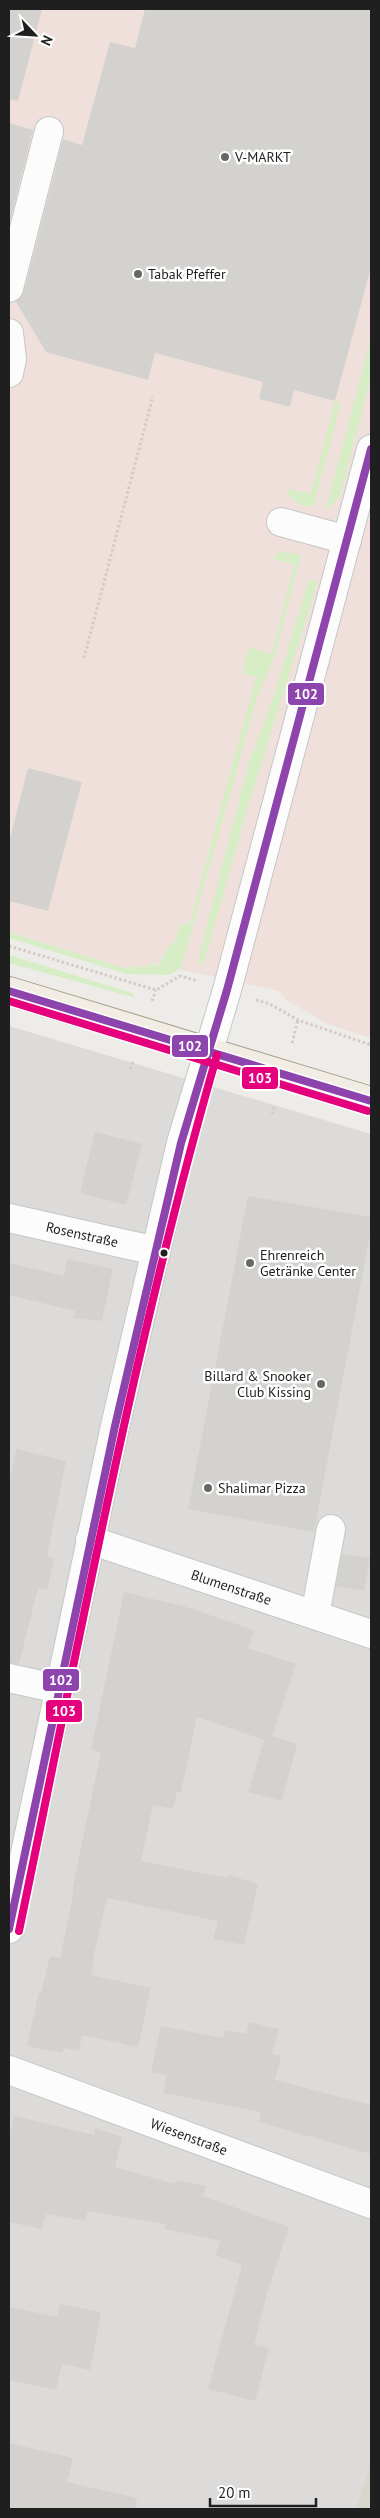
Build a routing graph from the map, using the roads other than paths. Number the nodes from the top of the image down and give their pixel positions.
1 (49, 131) dead end
2 (9, 288) edge
3 (9, 333) edge
4 (9, 373) edge
5 (371, 449) edge
6 (281, 522) dead end
7 (347, 540) junction
8 (9, 992) edge
9 (208, 1052) junction
10 (371, 1101) edge
11 (9, 1218) edge
12 (156, 1251) junction
13 (331, 1529) dead end
14 (90, 1540) junction
15 (315, 1614) junction
16 (371, 1634) edge
17 (9, 1678) edge
18 (59, 1689) junction
19 (9, 1929) edge
20 (9, 2070) edge
21 (371, 2204) edge

1 - 2 street
3 - 4 street
5 - 7 street
6 - 7 street
7 - 9 street
8 - 9 main road
9 - 10 main road
9 - 12 street
11 - 12 street, Rosenstraße
12 - 14 street
13 - 15 street
14 - 15 street, Blumenstraße
14 - 18 street
15 - 16 street, Blumenstraße
17 - 18 street
18 - 19 street
20 - 21 street, Wiesenstraße

